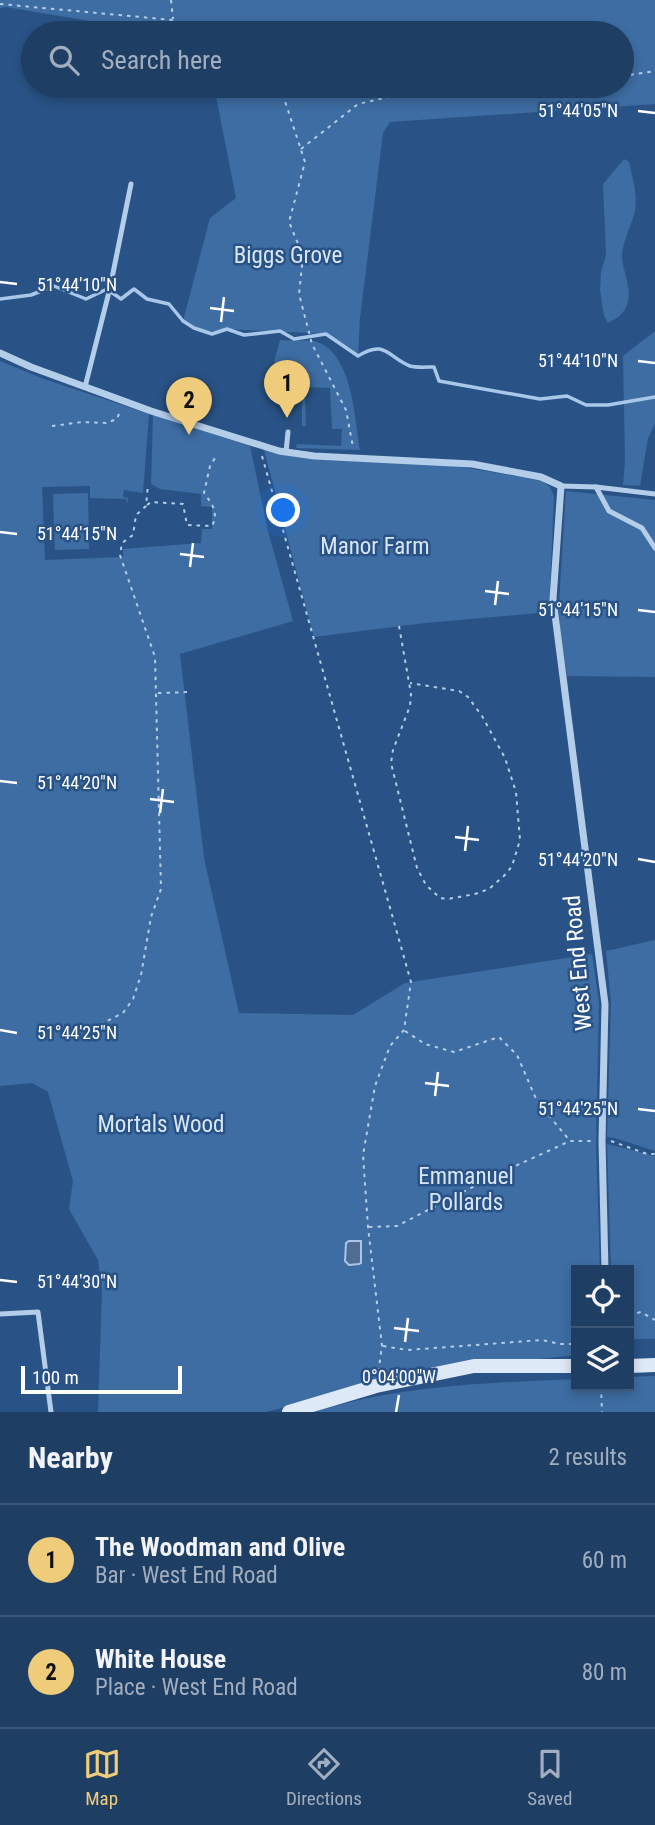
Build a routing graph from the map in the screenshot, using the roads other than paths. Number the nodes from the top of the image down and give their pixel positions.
1 (131, 184) dead end
2 (0, 353) edge
3 (85, 387) junction
4 (288, 432) dead end
5 (286, 452) junction
6 (561, 486) junction
7 (596, 487) junction
8 (655, 494) edge
9 (655, 548) edge
10 (605, 1265) edge
11 (0, 1314) edge
12 (655, 1365) edge
13 (571, 1366) edge
14 (634, 1366) edge
15 (51, 1412) edge
16 (289, 1412) edge

1 - 3 lane
2 - 3 street
3 - 5 street
4 - 5 lane
5 - 6 street
6 - 7 lane
6 - 10 street, West End Road
7 - 8 lane
7 - 9 lane
11 - 15 lane
12 - 14 street
13 - 16 street

